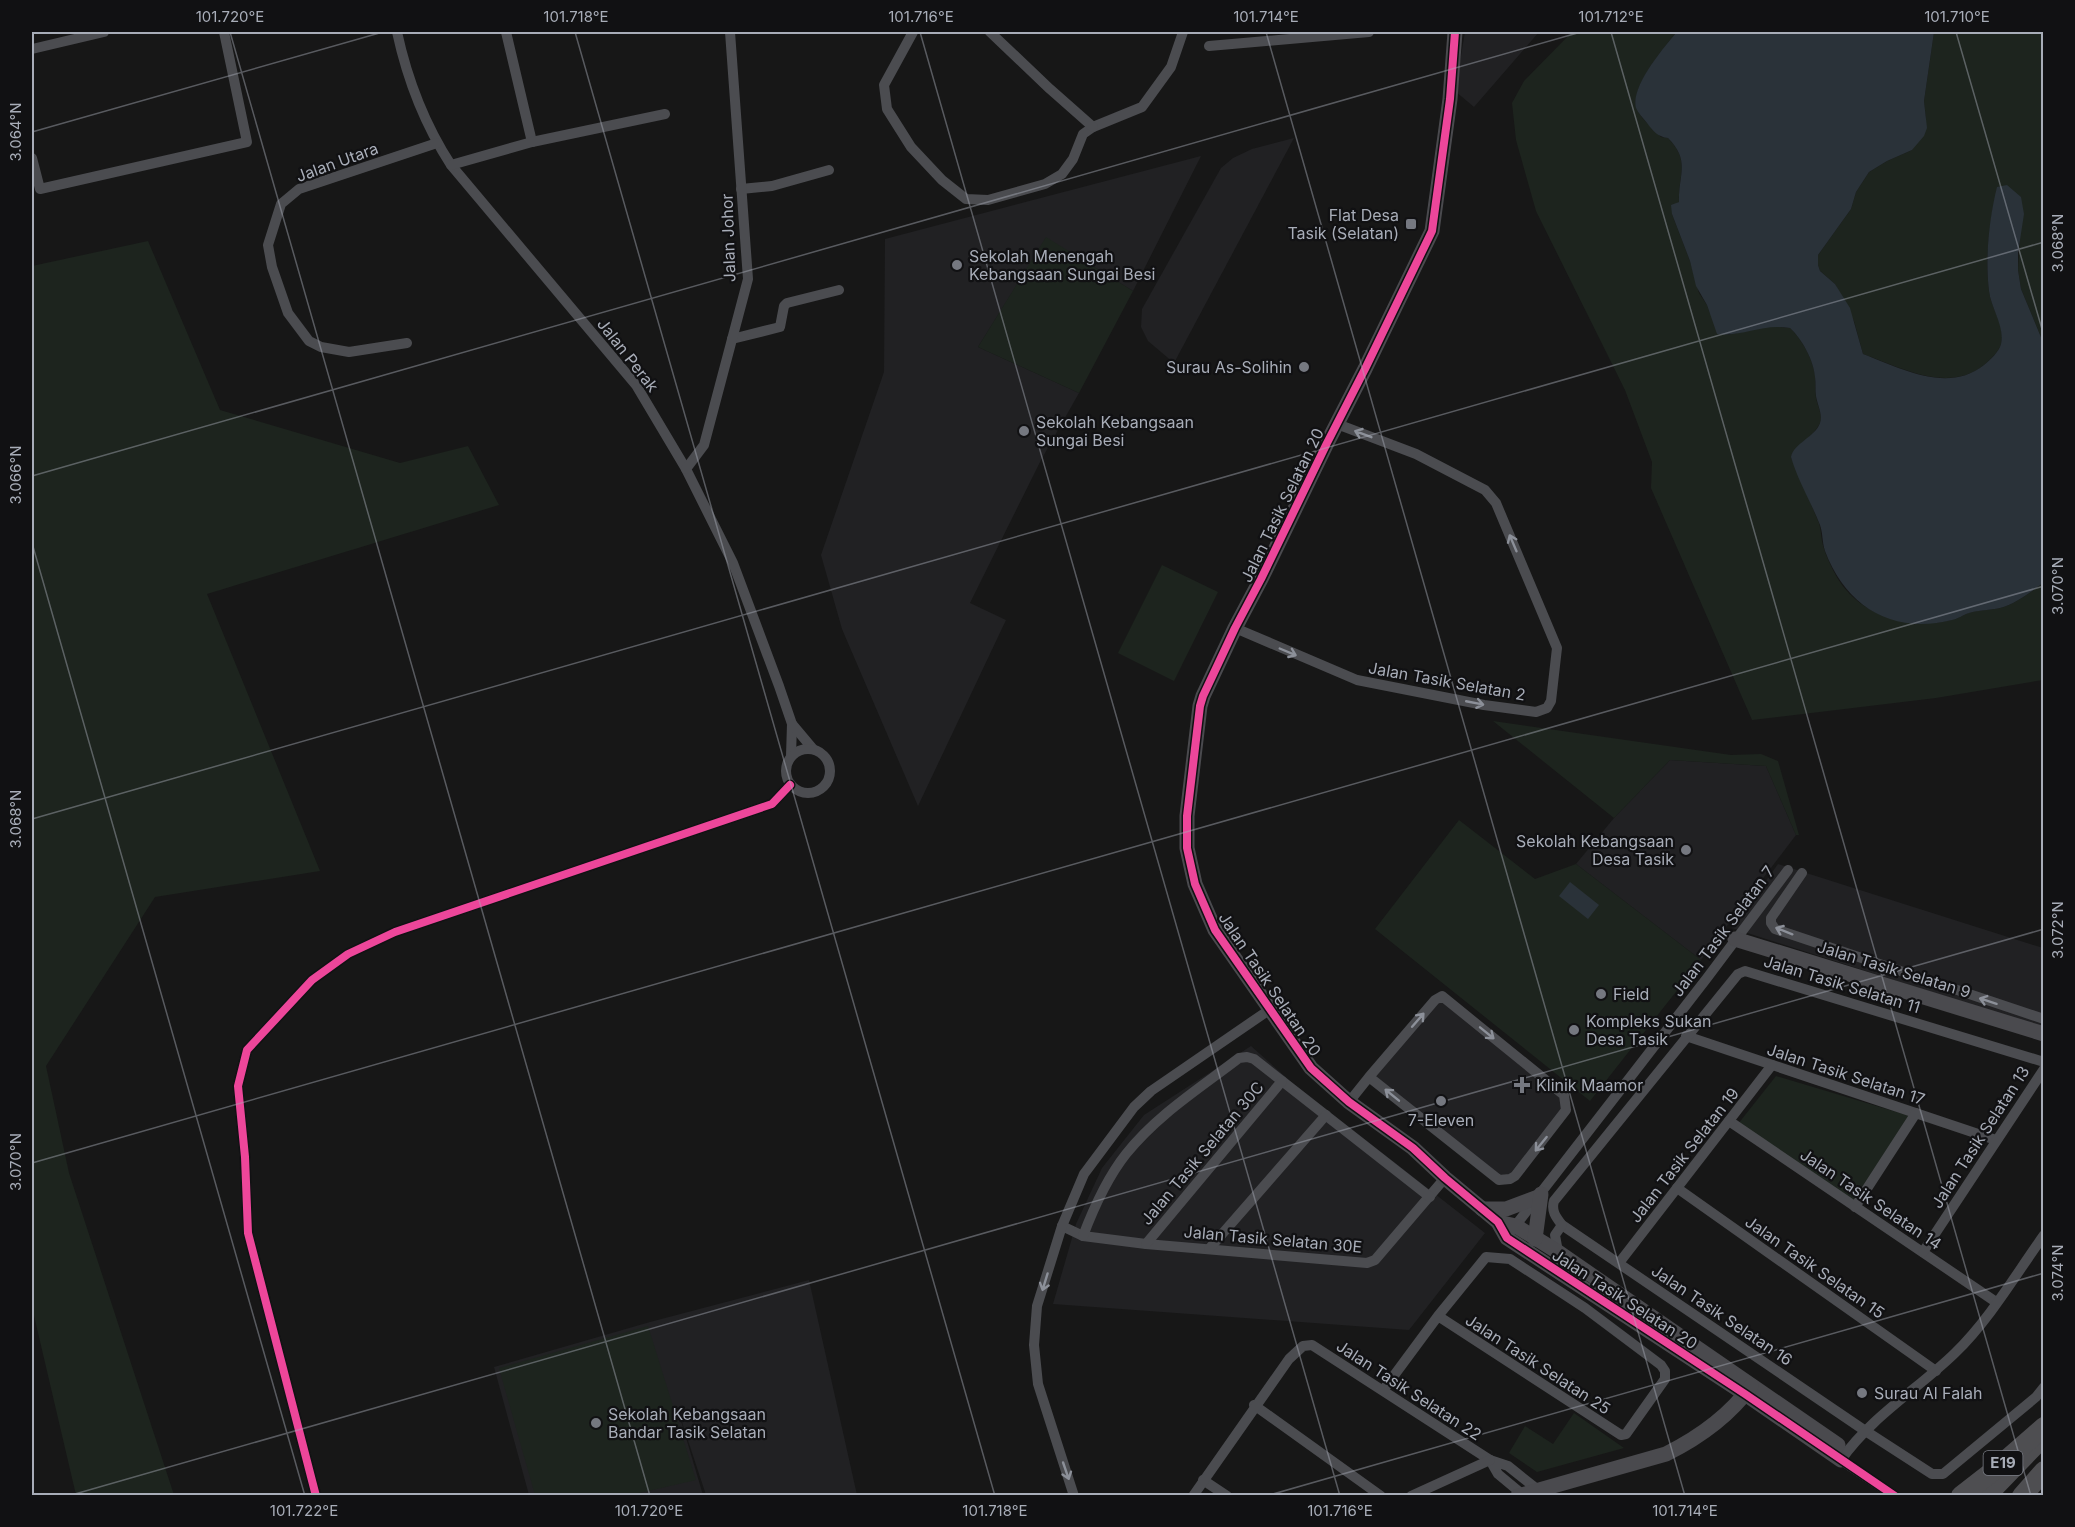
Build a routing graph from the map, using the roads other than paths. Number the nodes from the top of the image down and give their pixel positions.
1 (104, 32) edge
2 (224, 32) edge
3 (397, 32) edge
4 (506, 32) edge
5 (730, 32) edge
6 (913, 32) edge
7 (990, 32) edge
8 (1183, 32) edge
9 (1369, 32) edge
10 (1455, 32) edge
11 (1312, 34) edge
12 (1209, 46) dead end
13 (32, 49) edge
14 (665, 114) dead end
15 (1093, 127) junction
16 (532, 142) junction
17 (437, 143) junction
18 (32, 158) edge
19 (451, 165) junction
20 (830, 170) dead end
21 (741, 189) junction
22 (839, 290) dead end
23 (732, 339) junction
24 (407, 343) dead end
25 (1337, 424) junction
26 (686, 469) junction
27 (1235, 628) junction
28 (792, 724) junction
29 (813, 749) junction
30 (791, 756) junction
31 (790, 785) junction
32 (1788, 870) dead end
33 (1802, 873) dead end
34 (1735, 939) junction
35 (1269, 1010) junction
36 (2043, 1019) edge
37 (2043, 1034) edge
38 (1686, 1036) junction
39 (2043, 1062) edge
40 (1772, 1065) junction
41 (2043, 1069) edge
42 (1369, 1077) junction
43 (1282, 1081) junction
44 (1349, 1102) junction
45 (1916, 1113) junction
46 (1326, 1115) junction
47 (1729, 1121) junction
48 (1996, 1140) junction
49 (1445, 1178) junction
50 (1677, 1188) junction
51 (1430, 1197) junction
52 (1545, 1197) junction
53 (1855, 1206) junction
54 (1482, 1209) junction
55 (1562, 1225) junction
56 (1062, 1226) junction
57 (1511, 1232) junction
58 (2043, 1235) edge
59 (1083, 1236) junction
60 (1535, 1239) junction
61 (1146, 1244) junction
62 (1209, 1249) junction
63 (1558, 1252) junction
64 (1923, 1252) junction
65 (1619, 1263) junction
66 (1996, 1302) junction
67 (1438, 1316) junction
68 (1936, 1371) junction
69 (2043, 1387) edge
70 (1384, 1389) junction
71 (1748, 1389) junction
72 (1254, 1405) junction
73 (2043, 1415) edge
74 (2043, 1427) edge
75 (1864, 1430) junction
76 (2043, 1436) edge
77 (1844, 1455) junction
78 (1490, 1460) junction
79 (2043, 1472) edge
80 (1203, 1480) junction
81 (1538, 1490) junction
82 (1520, 1495) edge
83 (316, 1496) edge
84 (1074, 1496) edge
85 (1193, 1496) edge
86 (1227, 1496) edge
87 (1381, 1496) edge
88 (1411, 1496) edge
89 (1894, 1496) edge
90 (1963, 1496) edge
91 (1986, 1496) edge
92 (2023, 1496) edge

1 - 13 street
2 - 18 street
3 - 17 street, Jalan Perak
4 - 16 street
5 - 21 street, Jalan Johor
6 - 15 street
7 - 15 street
8 - 15 street
9 - 11 street
10 - 25 street, Jalan Tasik Selatan 20
11 - 12 street
14 - 16 street
16 - 19 street
17 - 19 street, Jalan Perak
17 - 24 street, Jalan Utara
19 - 26 street, Jalan Perak
20 - 21 street
21 - 23 street, Jalan Johor
22 - 23 street
23 - 26 street, Jalan Johor
25 - 27 street, Jalan Tasik Selatan 20
27 -> 25 street, Jalan Tasik Selatan 2
26 - 28 street, Jalan Perak
27 - 35 street, Jalan Tasik Selatan 20
28 - 29 street, Jalan Perak
28 - 30 street, Jalan Perak
29 - 30 street
29 - 31 street
30 - 31 street
31 - 83 street
32 - 34 street, Jalan Tasik Selatan 7
36 -> 33 street
34 - 37 street, Jalan Tasik Selatan 9
34 - 52 street, Jalan Tasik Selatan 7
35 - 44 street, Jalan Tasik Selatan 20
35 - 56 street
38 - 39 street, Jalan Tasik Selatan 11
38 - 40 street, Jalan Tasik Selatan 17
38 - 52 street, Jalan Tasik Selatan 11
40 - 45 street, Jalan Tasik Selatan 17
40 - 47 street, Jalan Tasik Selatan 19
41 - 48 street, Jalan Tasik Selatan 13
42 -> 42 street
42 - 44 street
43 - 46 street
43 - 59 street
43 - 61 street, Jalan Tasik Selatan 30C
44 - 49 street, Jalan Tasik Selatan 20
45 - 48 street, Jalan Tasik Selatan 17
45 - 53 street
46 - 51 street
46 - 62 street
47 - 50 street, Jalan Tasik Selatan 19
47 - 53 street, Jalan Tasik Selatan 14
48 - 64 street, Jalan Tasik Selatan 13
49 - 51 street, Jalan Tasik Selatan 30E
49 - 54 street, Jalan Tasik Selatan 20
50 - 65 street, Jalan Tasik Selatan 19
50 - 68 street, Jalan Tasik Selatan 15
51 - 62 street, Jalan Tasik Selatan 30E
52 - 54 street
52 - 55 street
52 - 57 street, Jalan Tasik Selatan 7
52 - 60 street
53 - 64 street, Jalan Tasik Selatan 14
54 - 57 street, Jalan Tasik Selatan 20
55 - 63 street
55 - 65 street, Jalan Tasik Selatan 16
56 - 59 street, Jalan Tasik Selatan 30E
56 -> 84 street
57 - 60 street, Jalan Tasik Selatan 20
57 - 71 street, Jalan Tasik Selatan 20
58 - 66 street
59 - 61 street, Jalan Tasik Selatan 30E
60 - 63 street, Jalan Tasik Selatan 20
61 - 62 street, Jalan Tasik Selatan 30E
63 - 71 street, Jalan Tasik Selatan 20
64 - 66 street, Jalan Tasik Selatan 14
65 - 75 street, Jalan Tasik Selatan 16
66 - 68 street
67 - 67 street, Jalan Tasik Selatan 25
67 - 70 street
68 - 75 street
69 - 75 street, Jalan Tasik Selatan 16
70 - 72 street, Jalan Tasik Selatan 22
70 - 78 street, Jalan Tasik Selatan 22
71 - 77 street, Jalan Tasik Selatan 20
71 - 81 street
72 - 80 street
72 - 87 street
73 - 90 highway
74 - 90 highway, E19, bridge
75 - 77 street
76 - 91 highway
77 - 89 street, Jalan Tasik Selatan 20
78 - 81 street, Jalan Tasik Selatan 22
78 - 82 street, Jalan Tasik Selatan 22
78 - 88 street
79 - 92 highway, E19
80 - 85 street
80 - 86 street
81 - 82 street

